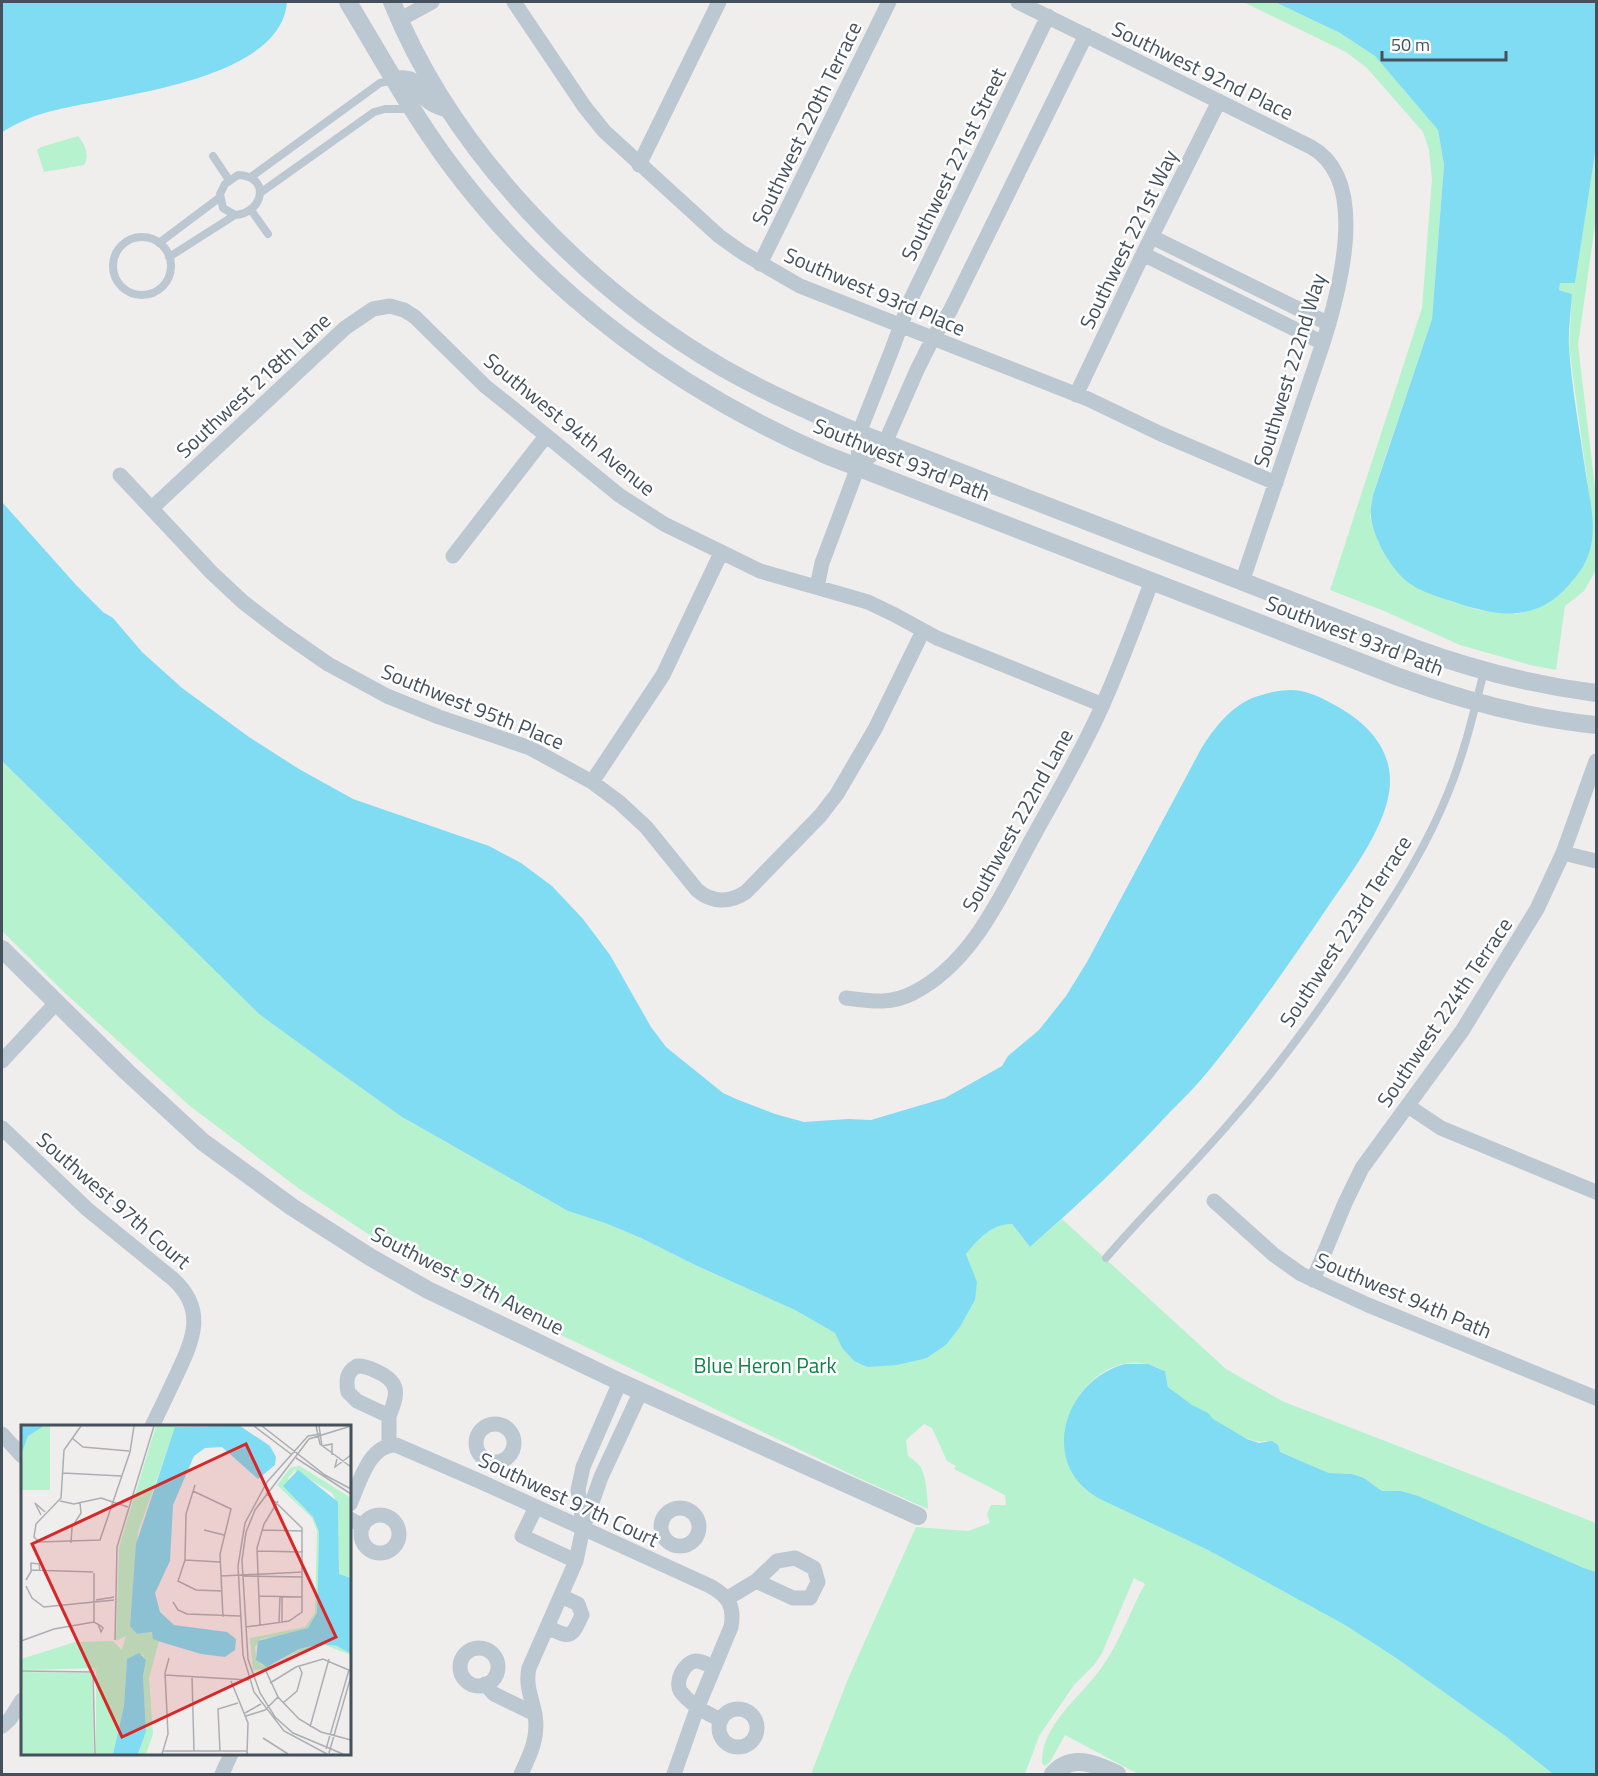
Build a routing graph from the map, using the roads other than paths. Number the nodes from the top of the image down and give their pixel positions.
1 (348, 2) edge
2 (392, 2) edge
3 (432, 2) edge
4 (514, 2) edge
5 (719, 2) edge
6 (889, 2) edge
7 (1018, 2) edge
8 (1048, 16) junction
9 (399, 20) junction
10 (1086, 35) junction
11 (394, 80) junction
12 (1219, 101) junction
13 (412, 110) junction
14 (450, 110) junction
15 (213, 156) dead end
16 (639, 165) junction
17 (1332, 166) joint
18 (251, 177) junction
19 (229, 180) junction
20 (260, 193) junction
21 (219, 198) junction
22 (251, 210) junction
23 (235, 215) junction
24 (268, 234) dead end
25 (1152, 237) junction
26 (159, 243) junction
27 (1143, 254) junction
28 (169, 257) junction
29 (760, 264) junction
30 (390, 306) joint
31 (1329, 324) junction
32 (901, 325) junction
33 (933, 338) junction
34 (1323, 343) junction
35 (1076, 395) junction
36 (859, 433) junction
37 (546, 436) junction
38 (885, 443) junction
39 (858, 467) junction
40 (120, 475) dead end
41 (1276, 483) junction
42 (152, 508) junction
43 (721, 553) junction
44 (453, 556) dead end
45 (1152, 581) junction
46 (1242, 582) junction
47 (817, 587) junction
48 (923, 631) junction
49 (1484, 671) junction
50 (1596, 693) edge
51 (1476, 702) junction
52 (1103, 705) junction
53 (1596, 725) edge
54 (1596, 760) edge
55 (592, 782) junction
56 (1563, 853) junction
57 (1596, 861) edge
58 (2, 949) edge
59 (846, 998) dead end
60 (56, 1003) junction
61 (2, 1060) edge
62 (1408, 1106) junction
63 (2, 1128) edge
64 (1596, 1192) edge
65 (1214, 1201) dead end
66 (1106, 1258) dead end
67 (1313, 1280) junction
68 (620, 1382) junction
69 (641, 1391) junction
70 (1596, 1398) edge
71 (389, 1416) dead end
72 (152, 1425) edge
73 (2, 1434) edge
74 (389, 1445) junction
75 (21, 1455) edge
76 (486, 1460) dead end
77 (477, 1480) junction
78 (351, 1502) edge
79 (536, 1507) junction
80 (918, 1516) dead end
81 (583, 1528) junction
82 (670, 1543) dead end
83 (576, 1561) junction
84 (660, 1564) junction
85 (756, 1581) dead end
86 (561, 1596) junction
87 (728, 1598) junction
88 (547, 1627) junction
89 (714, 1667) junction
90 (485, 1684) dead end
91 (21, 1702) edge
92 (698, 1706) junction
93 (535, 1714) junction
94 (721, 1720) dead end
95 (2, 1726) edge
96 (231, 1755) edge
97 (1058, 1770) edge
98 (222, 1774) edge
99 (521, 1774) edge
100 (674, 1774) edge
101 (1117, 1774) edge

1 - 11 street, Southwest 93rd Path
2 - 9 street, Southwest 93rd Path
3 - 9 street
4 - 16 street, Southwest 93rd Place
5 - 16 street
6 - 29 street, Southwest 220th Terrace
7 - 8 street, Southwest 92nd Place
8 - 10 street, Southwest 92nd Place
8 - 32 street, Southwest 221st Street
9 - 14 street, Southwest 93rd Path
10 - 12 street, Southwest 92nd Place
10 - 33 street, Southwest 221st Street
11 - 13 street, Southwest 93rd Path
11 - 14 street
11 - 18 lane
12 - 17 street, Southwest 92nd Place
12 - 25 street, Southwest 221st Way
13 - 20 lane
13 - 39 street, Southwest 93rd Path
14 - 36 street, Southwest 93rd Path
15 - 19 lane
16 - 29 street, Southwest 93rd Place
17 - 31 street, Southwest 222nd Way
18 - 19 lane
18 - 20 lane
19 - 21 lane
20 - 22 lane
21 - 23 lane
21 - 26 lane
22 - 23 lane
22 - 24 lane
23 - 28 lane
25 - 27 street, Southwest 221st Way
25 - 31 street
26 - 28 lane
26 - 28 lane
27 - 34 street
27 - 35 street, Southwest 221st Way
29 - 32 street, Southwest 93rd Place
30 - 37 street, Southwest 94th Avenue
30 - 42 street, Southwest 218th Lane
31 - 34 street, Southwest 222nd Way
32 - 33 street, Southwest 93rd Place
32 - 36 street, Southwest 221st Street
33 - 35 street, Southwest 93rd Place
33 - 38 street, Southwest 221st Street
34 - 41 street, Southwest 222nd Way
35 - 41 street, Southwest 93rd Place
36 - 38 street, Southwest 93rd Path
36 - 39 street, Southwest 221st Street
37 - 43 street, Southwest 94th Avenue
37 - 44 street
38 - 39 street, Southwest 221st Street
38 - 46 street, Southwest 93rd Path
39 - 45 street, Southwest 93rd Path
39 - 47 street, Southwest 221st Street
40 - 42 street, Southwest 95th Place
41 - 46 street, Southwest 222nd Way
42 - 55 street, Southwest 95th Place
43 - 47 street, Southwest 94th Avenue
43 - 55 street
45 - 51 street, Southwest 93rd Path
45 - 52 street, Southwest 222nd Lane
46 - 49 street, Southwest 93rd Path
47 - 48 street, Southwest 94th Avenue
48 - 52 street, Southwest 94th Avenue
48 - 55 street, Southwest 95th Place
49 - 50 street, Southwest 93rd Path
49 - 51 lane, Southwest 223rd Terrace
51 - 53 street, Southwest 93rd Path
51 - 66 lane, Southwest 223rd Terrace
52 - 59 street, Southwest 222nd Lane
54 - 56 street, Southwest 224th Terrace
56 - 57 street
56 - 62 street, Southwest 224th Terrace
58 - 60 street, Southwest 97th Avenue
60 - 61 street
60 - 68 street, Southwest 97th Avenue
62 - 64 street
62 - 67 street, Southwest 224th Terrace
63 - 72 street, Southwest 97th Court
65 - 67 street, Southwest 94th Path
67 - 70 street, Southwest 94th Path
68 - 69 street, Southwest 97th Avenue
68 - 81 street
69 - 80 street, Southwest 97th Avenue
69 - 81 street
71 - 74 street
73 - 75 street
74 - 77 street, Southwest 97th Court
74 - 78 street
76 - 77 street
77 - 79 street, Southwest 97th Court
79 - 81 street, Southwest 97th Court
79 - 83 street
81 - 83 street
81 - 84 street, Southwest 97th Court
82 - 84 street
83 - 86 street
84 - 87 street, Southwest 97th Court
85 - 87 street
86 - 88 street
86 - 88 street
87 - 89 street
88 - 93 street
89 - 92 street
89 - 92 street
90 - 93 street
91 - 95 street
92 - 94 street
92 - 100 street
93 - 99 street
96 - 98 street
97 - 101 street

